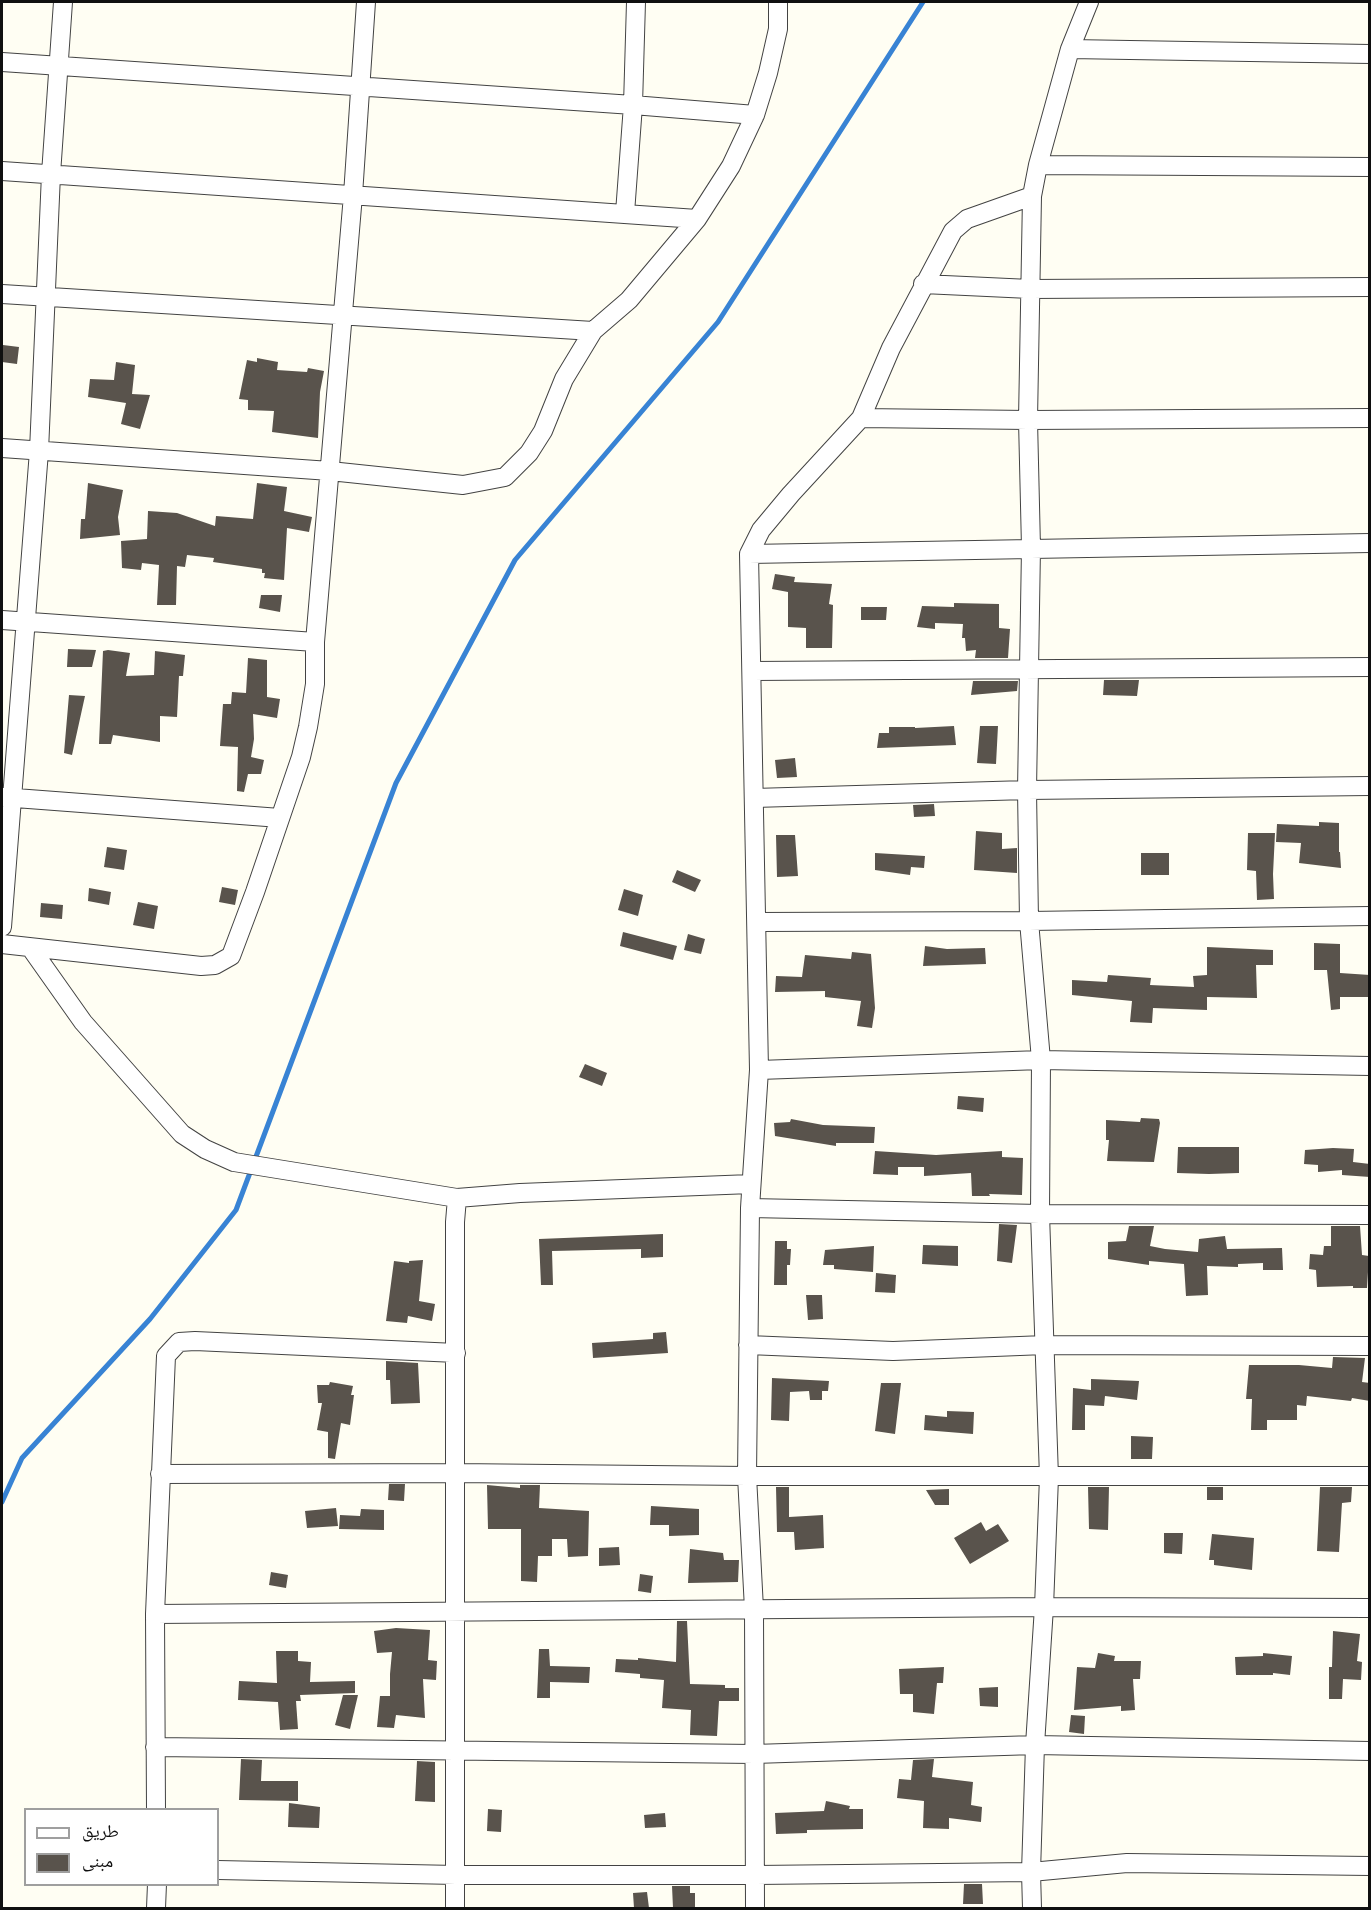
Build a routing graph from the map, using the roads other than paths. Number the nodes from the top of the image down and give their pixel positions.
1 (63, 2) edge
2 (366, 2) edge
3 (636, 2) edge
4 (778, 2) edge
5 (1089, 2) edge
6 (1070, 49) junction
7 (1370, 54) edge
8 (2, 62) edge
9 (59, 65) junction
10 (362, 88) junction
11 (633, 105) junction
12 (755, 116) junction
13 (1038, 165) junction
14 (1370, 167) edge
15 (2, 171) edge
16 (51, 174) junction
17 (353, 195) junction
18 (1032, 196) junction
19 (625, 213) junction
20 (697, 219) junction
21 (923, 284) junction
22 (1370, 287) edge
23 (1030, 289) junction
24 (2, 294) edge
25 (45, 297) junction
26 (343, 315) junction
27 (593, 332) junction
28 (861, 418) junction
29 (1370, 418) edge
30 (1028, 420) junction
31 (2, 448) edge
32 (39, 451) junction
33 (330, 471) junction
34 (1370, 543) edge
35 (1031, 548) junction
36 (749, 554) junction
37 (2, 620) edge
38 (26, 622) junction
39 (315, 642) junction
40 (1370, 667) edge
41 (1030, 669) junction
42 (752, 671) junction
43 (1370, 786) edge
44 (1027, 790) junction
45 (7, 798) edge
46 (754, 798) junction
47 (280, 818) junction
48 (1370, 916) edge
49 (1029, 921) junction
50 (757, 922) junction
51 (2, 927) edge
52 (2, 944) edge
53 (30, 947) junction
54 (1041, 1060) junction
55 (1370, 1066) edge
56 (759, 1070) junction
57 (751, 1184) junction
58 (457, 1197) junction
59 (750, 1208) junction
60 (1040, 1214) junction
61 (1370, 1215) edge
62 (748, 1345) junction
63 (1044, 1345) junction
64 (1370, 1346) edge
65 (456, 1353) junction
66 (455, 1473) junction
67 (160, 1474) junction
68 (747, 1476) junction
69 (1370, 1476) edge
70 (1049, 1477) junction
71 (1044, 1607) junction
72 (1370, 1608) edge
73 (754, 1609) junction
74 (455, 1612) junction
75 (155, 1614) junction
76 (1035, 1745) junction
77 (155, 1747) junction
78 (455, 1750) junction
79 (1370, 1751) edge
80 (754, 1754) junction
81 (156, 1808) edge
82 (1370, 1866) edge
83 (219, 1870) edge
84 (1031, 1872) junction
85 (456, 1875) junction
86 (756, 1875) junction
87 (157, 1886) edge
88 (156, 1908) edge
89 (455, 1908) edge
90 (755, 1908) edge
91 (1032, 1908) edge

1 - 9 street
2 - 10 street
3 - 11 street
4 - 12 street
5 - 6 street
6 - 7 street
6 - 13 street
8 - 9 street
9 - 10 street
9 - 16 street
10 - 11 street
10 - 17 street
11 - 12 street
11 - 19 street
12 - 20 street
13 - 14 street
13 - 18 street
15 - 16 street
16 - 17 street
16 - 25 street
17 - 19 street
17 - 26 street
18 - 21 street
18 - 23 street
19 - 20 street
20 - 27 street
21 - 23 street
21 - 28 street
22 - 23 street
23 - 30 street
24 - 25 street
25 - 26 street
25 - 32 street
26 - 27 street
26 - 33 street
27 - 33 street
28 - 30 street
28 - 36 street
29 - 30 street
30 - 35 street
31 - 32 street
32 - 33 street
32 - 38 street
33 - 39 street
34 - 35 street
35 - 36 street
35 - 41 street
36 - 42 street
37 - 38 street
38 - 39 street
38 - 45 street
39 - 47 street
40 - 41 street
41 - 42 street
41 - 44 street
42 - 46 street
43 - 44 street
44 - 46 street
44 - 49 street
45 - 47 street
45 - 51 street
46 - 50 street
47 - 53 street
48 - 49 street
49 - 50 street
49 - 54 street
50 - 56 street
52 - 53 street
53 - 58 street
54 - 55 street
54 - 56 street
54 - 60 street
56 - 57 street
57 - 58 street
57 - 59 street
58 - 65 street
59 - 60 street
59 - 62 street
60 - 61 street
60 - 63 street
62 - 63 street
62 - 68 street
63 - 64 street
63 - 70 street
65 - 66 street
65 - 67 street
66 - 67 street
66 - 68 street
66 - 74 street
67 - 75 street
68 - 70 street
68 - 73 street
69 - 70 street
70 - 71 street
71 - 72 street
71 - 73 street
71 - 76 street
73 - 74 street
73 - 80 street
74 - 75 street
74 - 78 street
75 - 77 street
76 - 79 street
76 - 80 street
76 - 84 street
77 - 78 street
77 - 81 street
78 - 80 street
78 - 85 street
80 - 86 street
82 - 84 street
83 - 85 street
84 - 86 street
84 - 91 street
85 - 86 street
85 - 89 street
86 - 90 street
87 - 88 street

